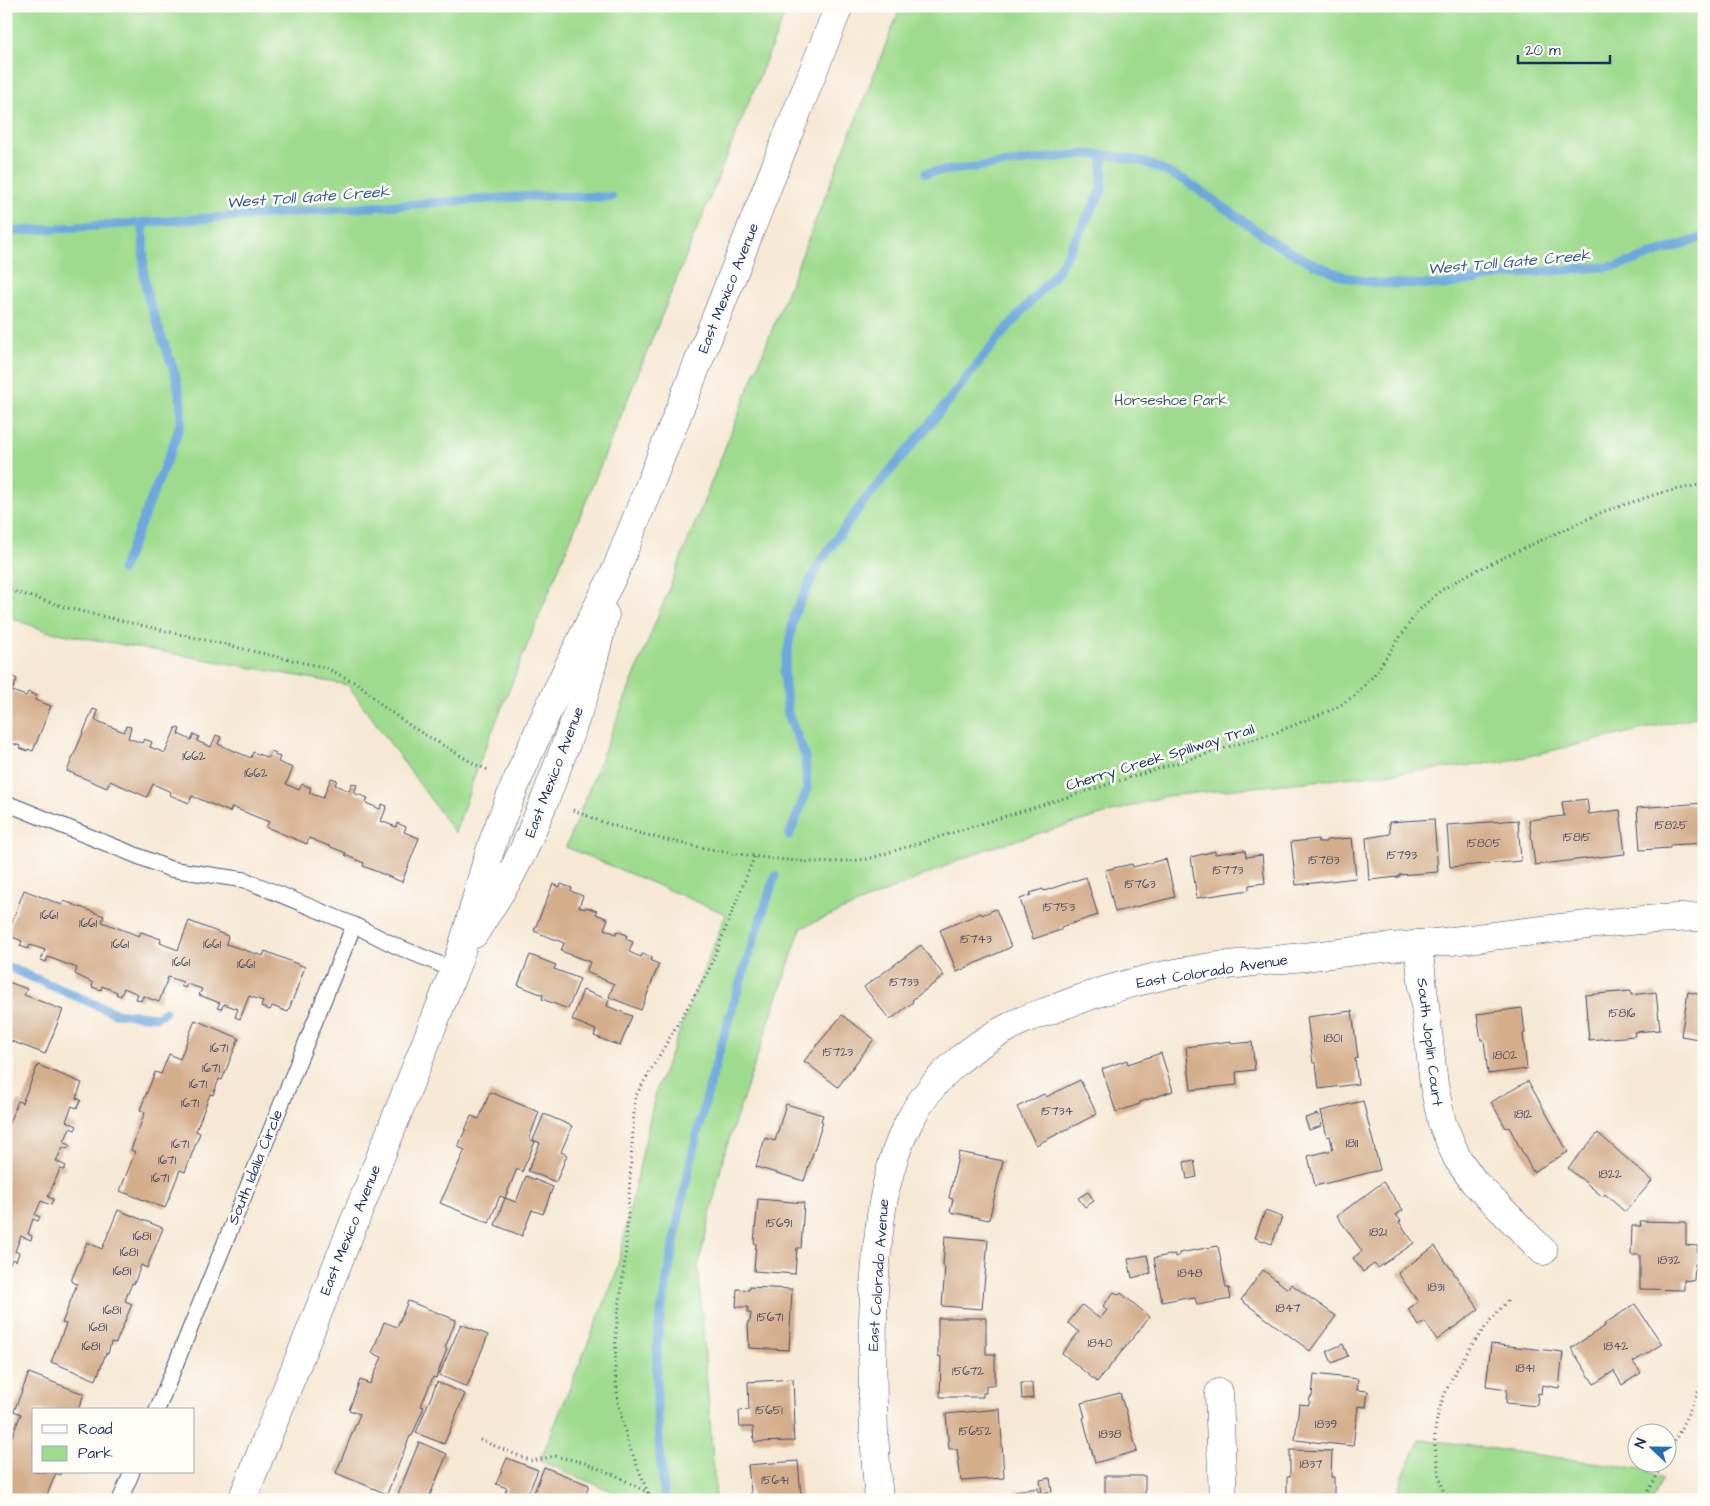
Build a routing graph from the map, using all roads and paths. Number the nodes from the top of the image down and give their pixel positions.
1 (839, 6) edge
2 (1704, 484) edge
3 (6, 590) edge
4 (492, 771) dead end
5 (6, 803) edge
6 (571, 809) dead end
7 (755, 855) junction
8 (1704, 917) edge
9 (354, 925) junction
10 (1418, 944) junction
11 (456, 965) junction
12 (1544, 1251) dead end
13 (1508, 1300) dead end
14 (1704, 1376) edge
15 (1220, 1393) dead end
16 (158, 1408) edge
17 (1678, 1434) edge
18 (480, 1440) dead end
19 (131, 1474) edge
20 (1658, 1474) edge
21 (648, 1493) junction
22 (120, 1500) edge
23 (242, 1500) edge
24 (649, 1500) edge
25 (879, 1500) edge
26 (1223, 1500) edge
27 (1445, 1500) edge
28 (1644, 1500) edge

1 - 11 street, East Mexico Avenue
2 - 7 path, Cherry Creek Spillway Trail
3 - 4 path
5 - 9 lane
6 - 7 path, Cherry Creek Spillway Trail
7 - 21 path
8 - 10 street, East Colorado Avenue
9 - 11 lane
9 - 16 lane, South Idalia Circle
10 - 12 street, South Joplin Court
10 - 25 street, East Colorado Avenue
11 - 23 street, East Mexico Avenue
13 - 27 path
14 - 17 path
15 - 26 street
18 - 21 path
19 - 22 lane
20 - 28 path
21 - 24 path

